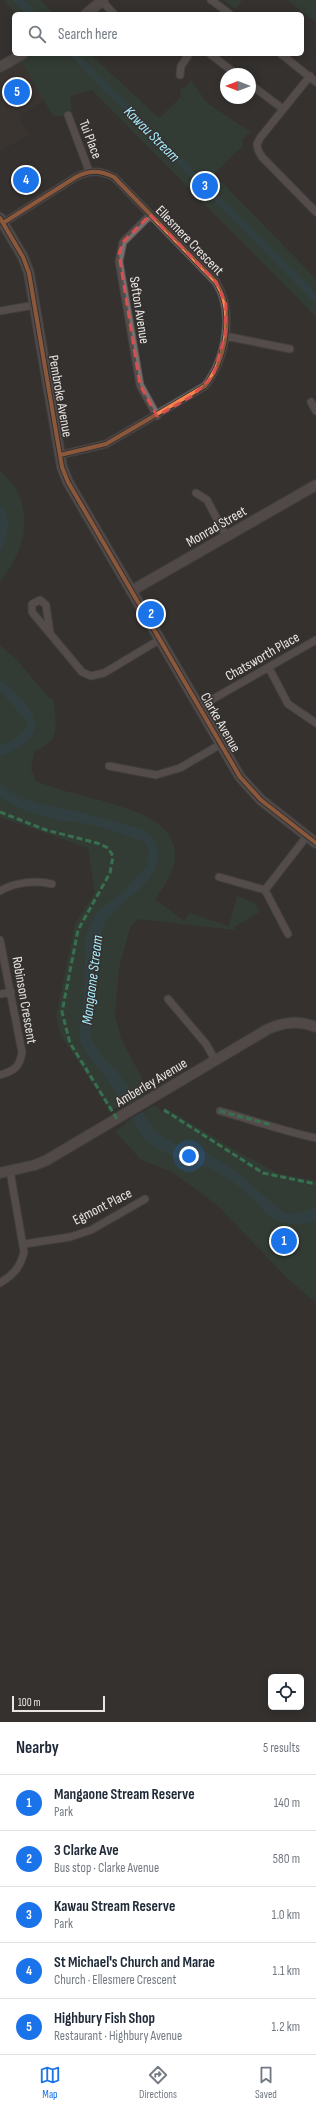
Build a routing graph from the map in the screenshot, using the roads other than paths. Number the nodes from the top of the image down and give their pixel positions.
1 (102, 0) edge
2 (211, 0) edge
3 (221, 11) edge
4 (88, 12) edge
5 (112, 12) edge
6 (19, 56) edge
7 (188, 56) edge
8 (213, 56) edge
9 (284, 56) edge
10 (0, 67) edge
11 (228, 68) edge
12 (180, 75) dead end
13 (310, 76) junction
14 (316, 82) edge
15 (256, 89) edge
16 (283, 109) junction
17 (68, 115) dead end
18 (89, 171) junction
19 (316, 212) edge
20 (150, 215) junction
21 (1, 221) edge
22 (35, 305) junction
23 (0, 310) edge
24 (225, 336) junction
25 (290, 350) dead end
26 (311, 402) dead end
27 (316, 411) edge
28 (157, 416) junction
29 (60, 455) junction
30 (316, 485) edge
31 (196, 493) dead end
32 (226, 536) junction
33 (131, 591) junction
34 (50, 633) dead end
35 (159, 640) junction
36 (316, 640) edge
37 (269, 668) junction
38 (199, 707) junction
39 (316, 723) edge
40 (221, 744) junction
41 (109, 766) dead end
42 (307, 836) junction
43 (316, 843) edge
44 (219, 877) dead end
45 (52, 884) dead end
46 (0, 890) edge
47 (265, 890) junction
48 (288, 934) dead end
49 (0, 940) edge
50 (11, 992) junction
51 (0, 994) edge
52 (168, 999) dead end
53 (316, 1027) edge
54 (215, 1060) junction
55 (0, 1075) edge
56 (220, 1111) dead end
57 (316, 1138) edge
58 (5, 1172) edge
59 (145, 1199) dead end
60 (24, 1244) junction
61 (0, 1283) edge

1 - 4 street
1 - 5 street
2 - 3 street
6 - 10 street
7 - 12 street
8 - 11 street
9 - 13 street
13 - 14 street
13 - 16 street
15 - 16 street
16 - 19 street
17 - 18 street, Tui Place
18 - 20 street, Ellesmere Crescent
18 - 21 street
20 - 24 street, Ellesmere Crescent
20 - 28 street, Sefton Avenue
21 - 22 street, Pembroke Avenue
22 - 23 street
22 - 29 street, Pembroke Avenue
24 - 25 street
24 - 28 street, Ellesmere Crescent
26 - 27 street
28 - 29 street, Ellesmere Crescent
29 - 33 street, Pembroke Avenue
30 - 32 street, Monrad Street
31 - 32 street
32 - 33 street, Monrad Street
33 - 35 street, Clarke Avenue
34 - 35 street
35 - 38 street, Clarke Avenue
36 - 37 street, Chatsworth Place
37 - 38 street, Chatsworth Place
37 - 39 street
38 - 40 street, Clarke Avenue
40 - 41 street
40 - 42 street, Clarke Avenue
42 - 43 street, Clarke Avenue
42 - 47 street
44 - 47 street
45 - 46 street
47 - 48 street
49 - 50 street, Robinson Crescent
50 - 51 street
50 - 55 street, Robinson Crescent
52 - 54 street
53 - 54 street, Amberley Avenue
54 - 58 street, Amberley Avenue
56 - 57 street
58 - 60 street
59 - 60 street, Egmont Place
60 - 61 street

